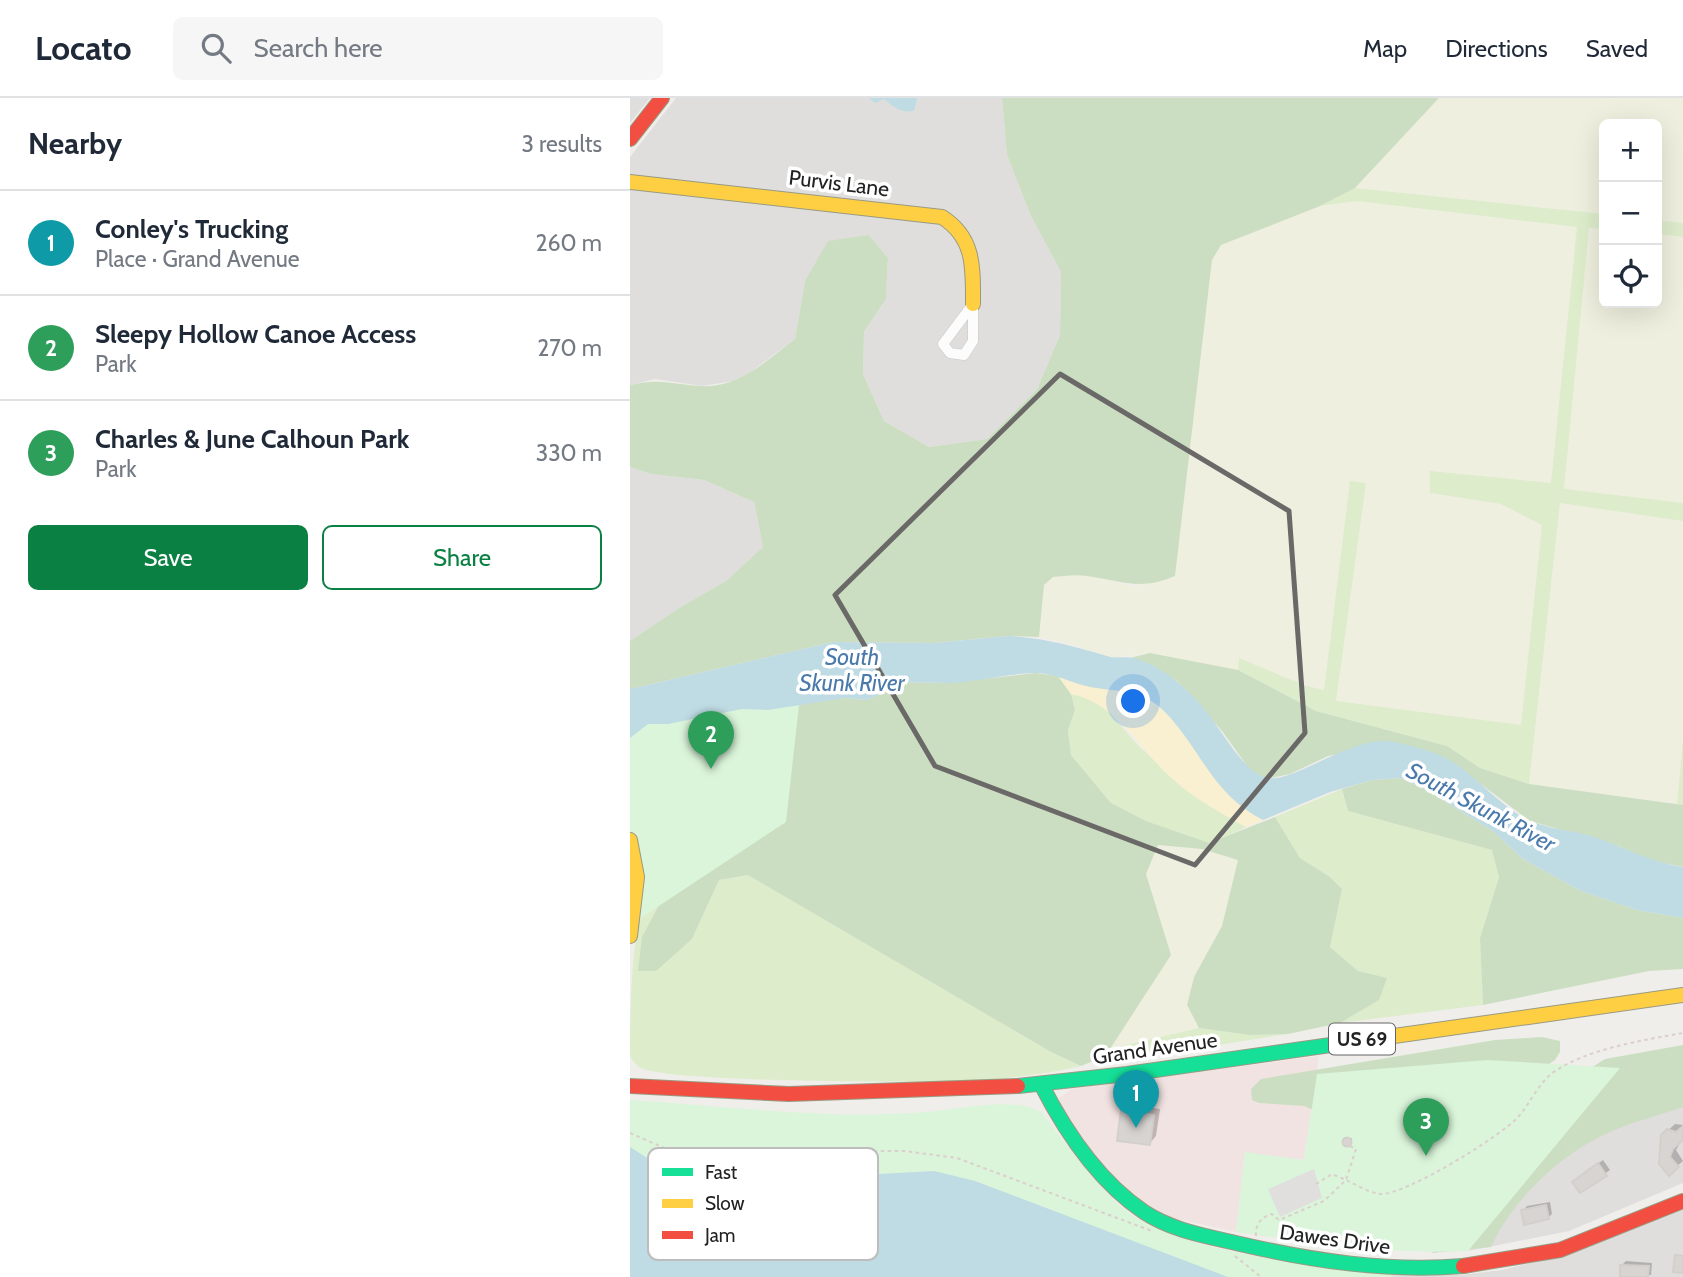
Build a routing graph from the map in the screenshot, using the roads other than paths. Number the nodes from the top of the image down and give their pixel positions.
1 (662, 98) edge
2 (630, 139) edge
3 (630, 182) edge
4 (973, 304) junction
5 (630, 840) edge
6 (630, 936) edge
7 (1683, 995) edge
8 (1041, 1084) junction
9 (630, 1086) edge
10 (1683, 1201) edge

1 - 2 main road
3 - 4 main road, Purvis Lane
4 - 4 street, Purvis Lane
5 - 6 main road
7 - 8 main road, Grand Avenue / US 69
8 - 9 main road, Grand Avenue / US 69
8 - 10 main road, Dawes Drive

